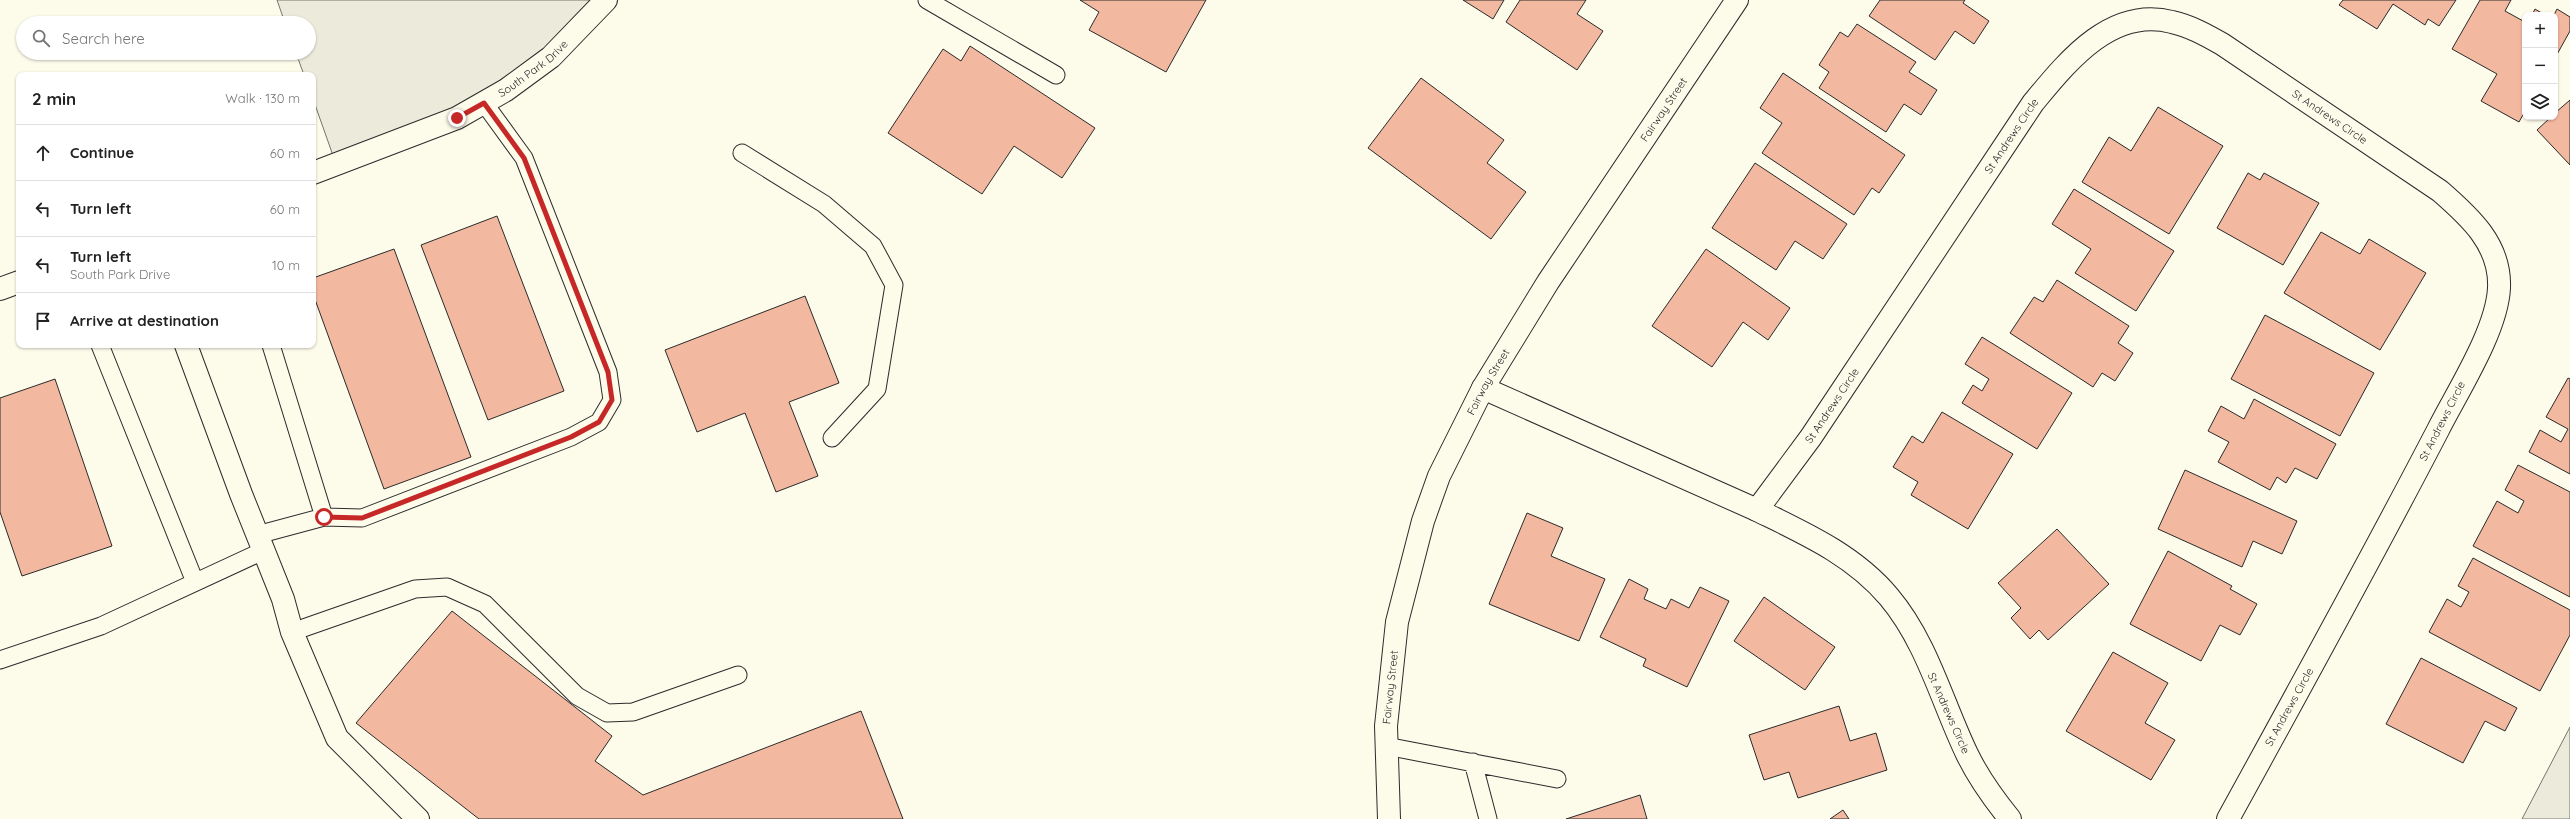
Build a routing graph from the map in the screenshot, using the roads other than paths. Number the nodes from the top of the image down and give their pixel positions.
1 (606, 0) edge
2 (927, 0) edge
3 (1736, 0) edge
4 (1056, 75) dead end
5 (484, 103) junction
6 (742, 153) dead end
7 (316, 172) edge
8 (16, 283) edge
9 (0, 289) edge
10 (101, 348) edge
11 (187, 348) edge
12 (273, 348) edge
13 (1483, 388) junction
14 (832, 438) dead end
15 (1756, 510) junction
16 (324, 517) junction
17 (260, 543) junction
18 (195, 582) junction
19 (292, 632) junction
20 (0, 660) edge
21 (738, 675) dead end
22 (1386, 746) junction
23 (1473, 762) junction
24 (1557, 779) dead end
25 (418, 819) edge
26 (1389, 819) edge
27 (1488, 819) edge
28 (2010, 819) edge
29 (2228, 819) edge

1 - 5 street, South Park Drive
2 - 4 lane
3 - 13 street, Fairway Street
5 - 7 street, South Park Drive
5 - 16 lane
6 - 14 lane
8 - 9 street
10 - 18 lane
11 - 17 street
12 - 16 lane
13 - 15 street, St Andrews Circle
13 - 22 street, Fairway Street
15 - 28 street, St Andrews Circle
15 - 29 street, St Andrews Circle
16 - 17 lane
17 - 18 lane
17 - 19 street
18 - 20 lane
19 - 21 lane
19 - 25 street
22 - 23 lane
22 - 26 street, Fairway Street
23 - 24 lane
23 - 27 lane

